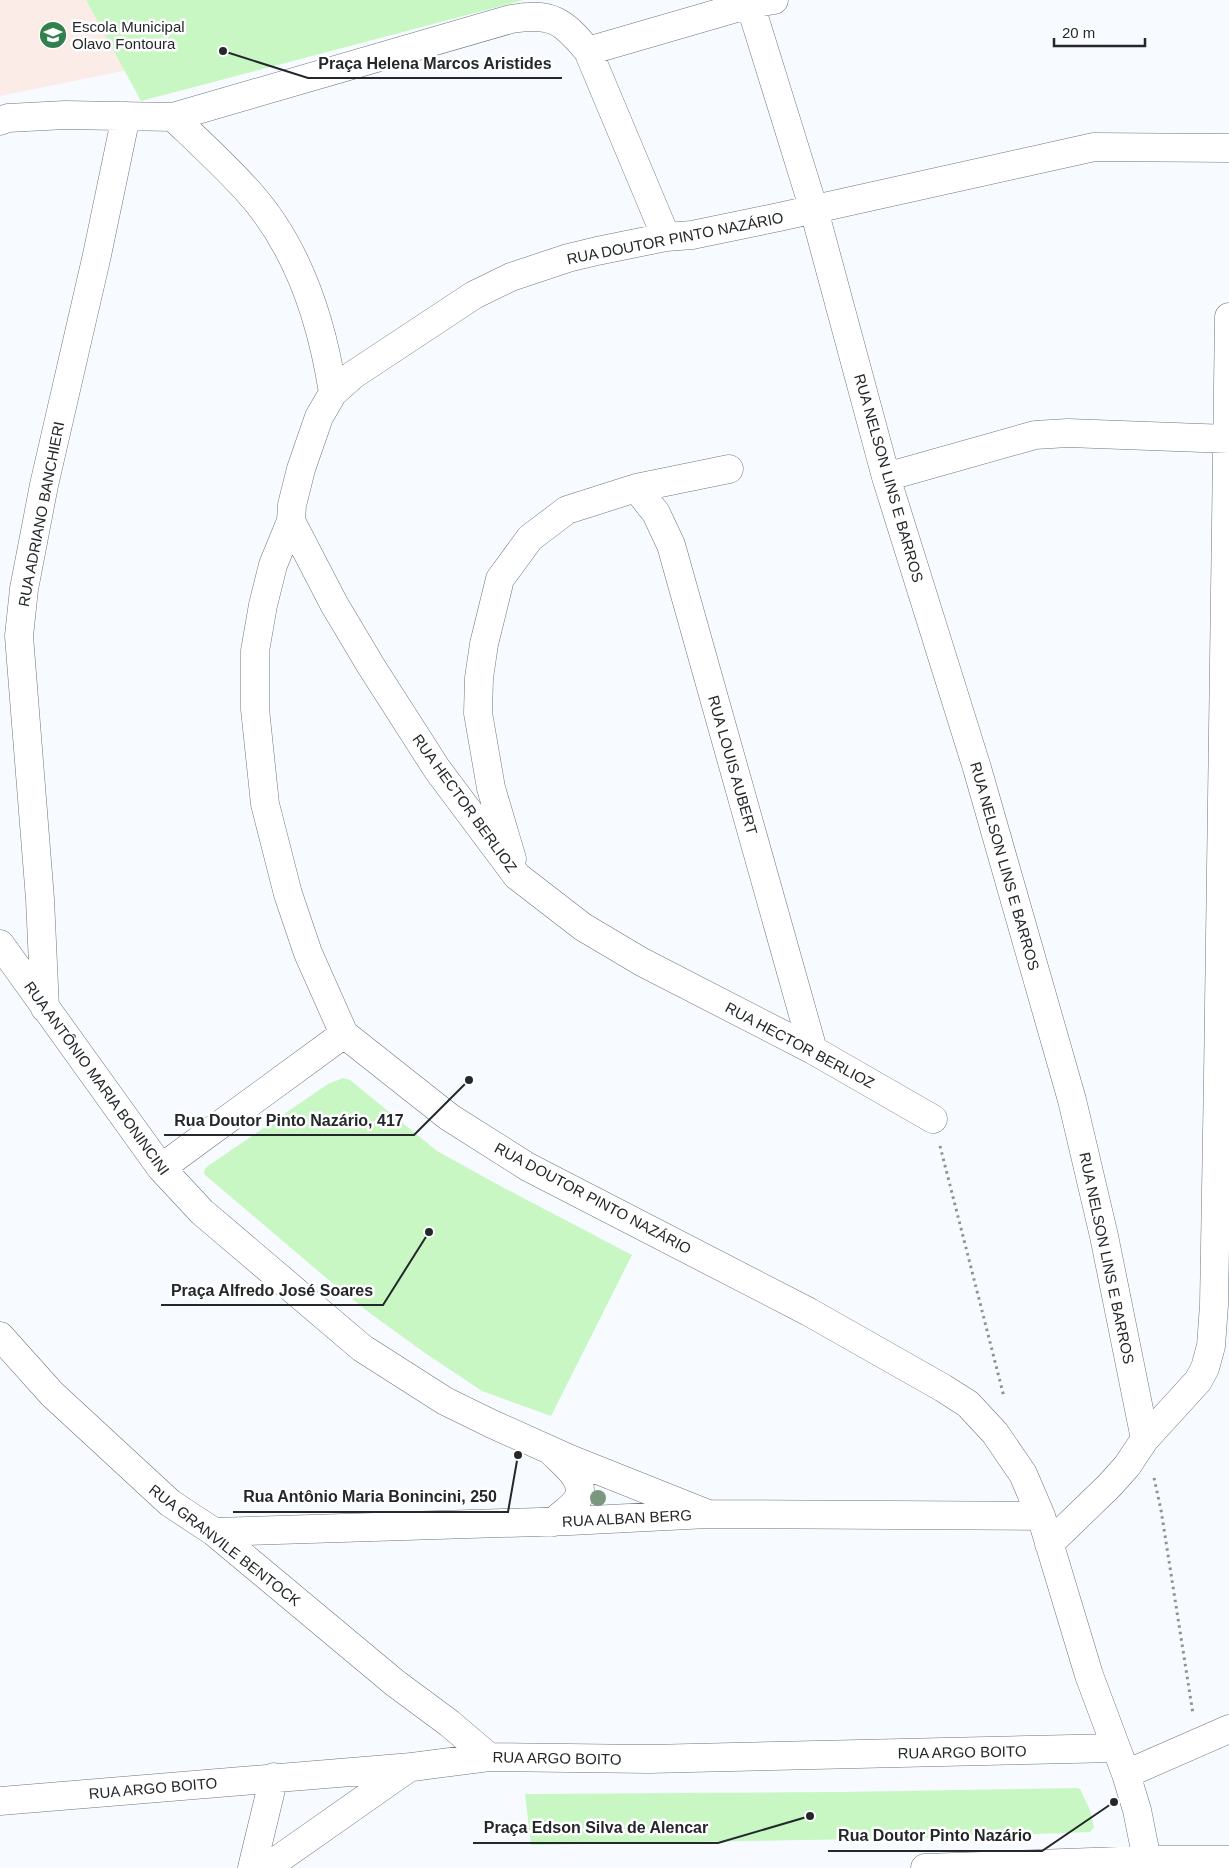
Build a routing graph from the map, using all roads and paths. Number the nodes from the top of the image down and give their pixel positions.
1 (762, 2) edge
2 (588, 51) junction
3 (126, 116) junction
4 (173, 117) junction
5 (0, 121) edge
6 (1229, 148) edge
7 (814, 210) junction
8 (666, 237) junction
9 (1229, 317) edge
10 (334, 393) junction
11 (1228, 438) edge
12 (729, 469) dead end
13 (886, 477) junction
14 (636, 488) junction
15 (291, 521) junction
16 (517, 876) junction
17 (0, 944) edge
18 (45, 1008) junction
19 (344, 1034) junction
20 (813, 1050) junction
21 (933, 1119) joint
22 (160, 1168) junction
23 (0, 1336) edge
24 (1006, 1407) dead end
25 (1145, 1438) junction
26 (551, 1451) junction
27 (708, 1514) junction
28 (1041, 1516) junction
29 (554, 1522) junction
30 (214, 1532) junction
31 (1049, 1544) junction
32 (1229, 1729) edge
33 (1198, 1743) junction
34 (1116, 1748) junction
35 (489, 1757) junction
36 (412, 1766) junction
37 (1126, 1774) junction
38 (274, 1778) junction
39 (0, 1801) edge
40 (1147, 1860) junction
41 (1229, 1860) edge
42 (252, 1868) edge
43 (266, 1868) edge
44 (925, 1868) edge

1 - 2 street
1 - 7 street, RUA NELSON LINS E BARROS
2 - 4 street
2 - 8 street
3 - 4 street
3 - 5 street
3 - 18 street, RUA ADRIANO BANCHIERI
4 - 10 street
6 - 7 street, RUA DOUTOR PINTO NAZÁRIO
7 - 8 street, RUA DOUTOR PINTO NAZÁRIO
7 - 13 street, RUA NELSON LINS E BARROS
8 - 10 street, RUA DOUTOR PINTO NAZÁRIO
9 - 11 street
10 - 15 street, RUA DOUTOR PINTO NAZÁRIO
11 - 13 street
11 - 25 street
12 - 14 street
13 - 25 street, RUA NELSON LINS E BARROS
14 - 16 street
14 - 20 street, RUA LOUIS AUBERT
15 - 16 street, RUA HECTOR BERLIOZ
15 - 19 street, RUA DOUTOR PINTO NAZÁRIO
16 - 20 street, RUA HECTOR BERLIOZ
17 - 18 street, RUA ANTÔNIO MARIA BONINCINI
18 - 22 street, RUA ANTÔNIO MARIA BONINCINI
19 - 22 street
19 - 28 street, RUA DOUTOR PINTO NAZÁRIO
20 - 21 street, RUA HECTOR BERLIOZ
21 - 24 path
22 - 26 street, RUA ANTÔNIO MARIA BONINCINI
23 - 30 street, RUA GRANVILE BENTOCK
25 - 31 street
25 - 33 path
26 - 27 street, RUA ANTÔNIO MARIA BONINCINI
26 - 29 street
27 - 28 street, RUA ALBAN BERG
27 - 29 street, RUA ALBAN BERG
28 - 31 street, RUA DOUTOR PINTO NAZÁRIO
29 - 30 street, RUA ALBAN BERG
30 - 35 street, RUA GRANVILE BENTOCK
31 - 34 street, RUA DOUTOR PINTO NAZÁRIO
32 - 33 street
33 - 37 street
34 - 35 street, RUA ARGO BOITO
34 - 37 street, RUA DOUTOR PINTO NAZÁRIO
35 - 36 street, RUA ARGO BOITO
36 - 38 street, RUA ARGO BOITO
36 - 43 street
37 - 40 street, RUA DOUTOR PINTO NAZÁRIO
38 - 39 street, RUA ARGO BOITO
38 - 42 street
40 - 41 street
40 - 44 street

